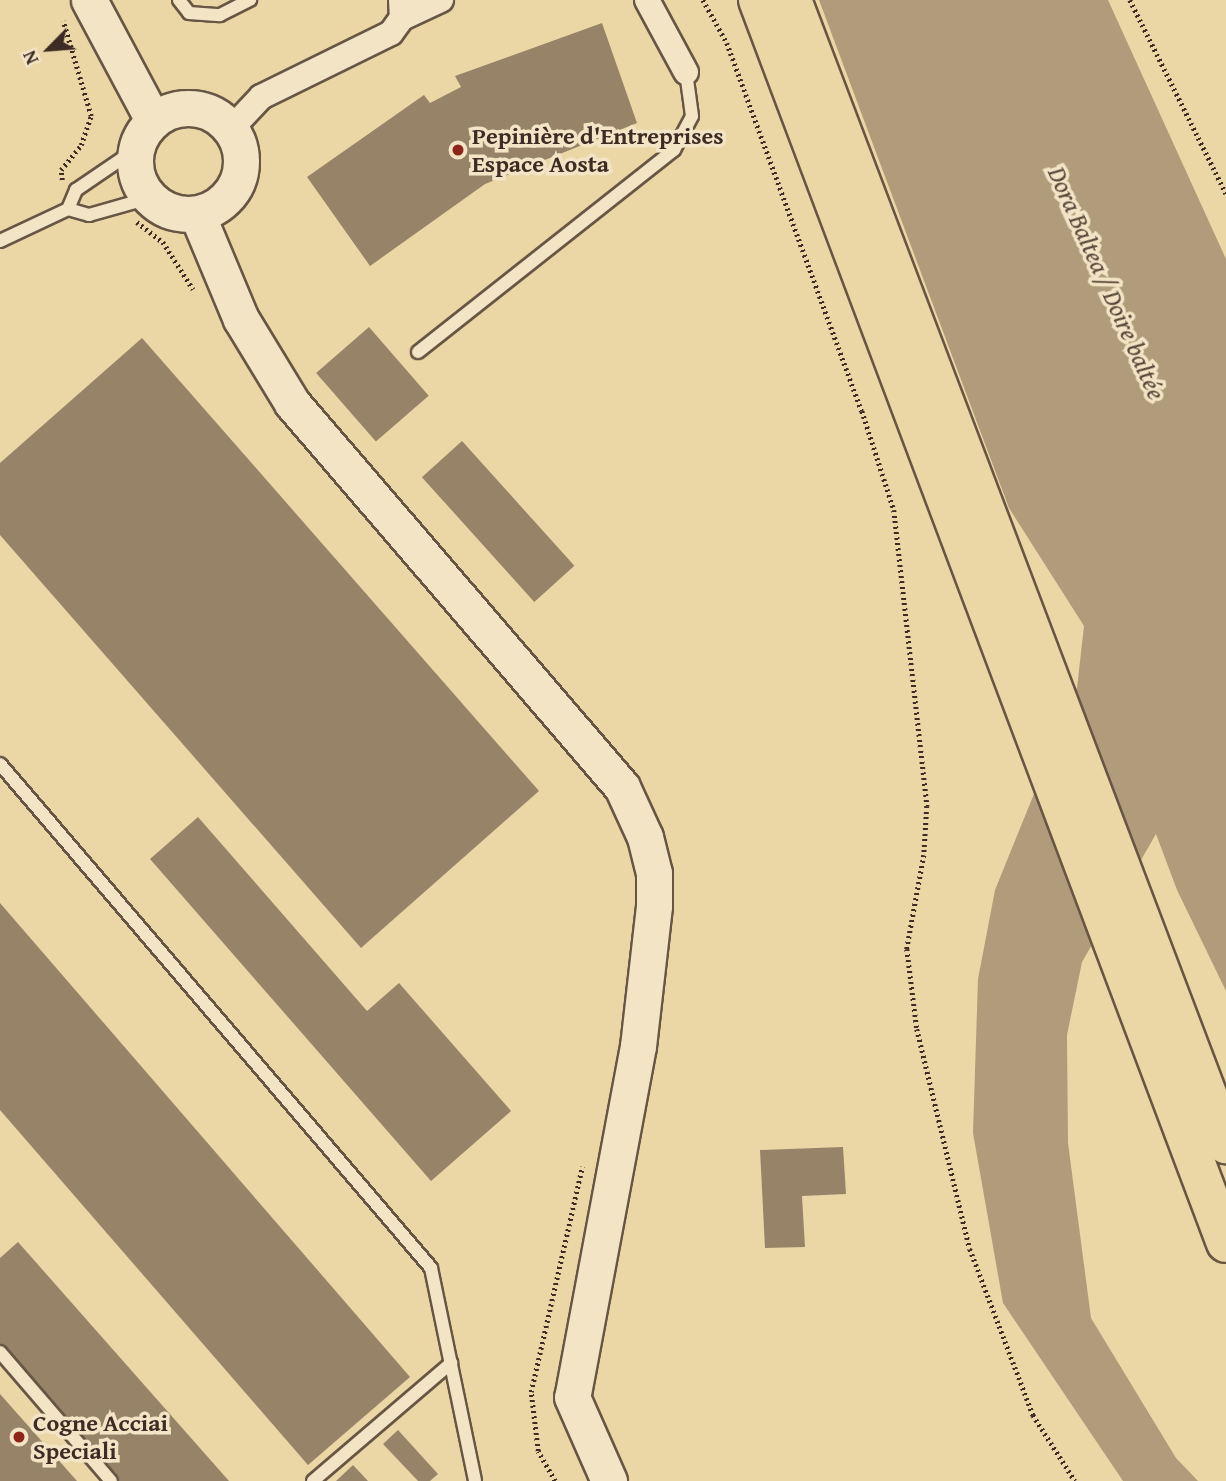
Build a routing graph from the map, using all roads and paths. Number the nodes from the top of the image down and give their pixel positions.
1 (178, 0) edge
2 (250, 0) edge
3 (441, 0) edge
4 (647, 0) edge
5 (703, 0) edge
6 (758, 0) edge
7 (792, 0) edge
8 (1130, 0) edge
9 (74, 6) edge
10 (401, 9) edge
11 (686, 72) joint
12 (153, 120) junction
13 (231, 129) junction
14 (136, 149) junction
15 (1226, 193) edge
16 (69, 205) junction
17 (140, 210) junction
18 (197, 214) junction
19 (0, 241) edge
20 (200, 301) dead end
21 (418, 352) dead end
22 (0, 764) edge
23 (1226, 1144) edge
24 (582, 1164) dead end
25 (1226, 1243) edge
26 (0, 1352) edge
27 (451, 1363) junction
28 (111, 1481) edge
29 (313, 1481) edge
30 (475, 1481) edge
31 (555, 1481) edge
32 (609, 1481) edge
33 (1075, 1481) edge

1 - 2 lane
3 - 10 street
4 - 11 street
5 - 33 path
6 - 25 highway
7 - 23 highway
8 - 15 path
9 - 12 street
9 - 16 path
10 - 13 street
11 - 21 lane
12 - 13 street
12 - 14 street
13 - 18 street
14 - 16 lane
14 - 17 street
16 - 17 lane
16 - 19 lane
17 - 18 street
17 - 20 path
18 - 32 street
22 - 27 lane
24 - 31 path
26 - 28 lane
27 - 29 lane
27 - 30 lane

